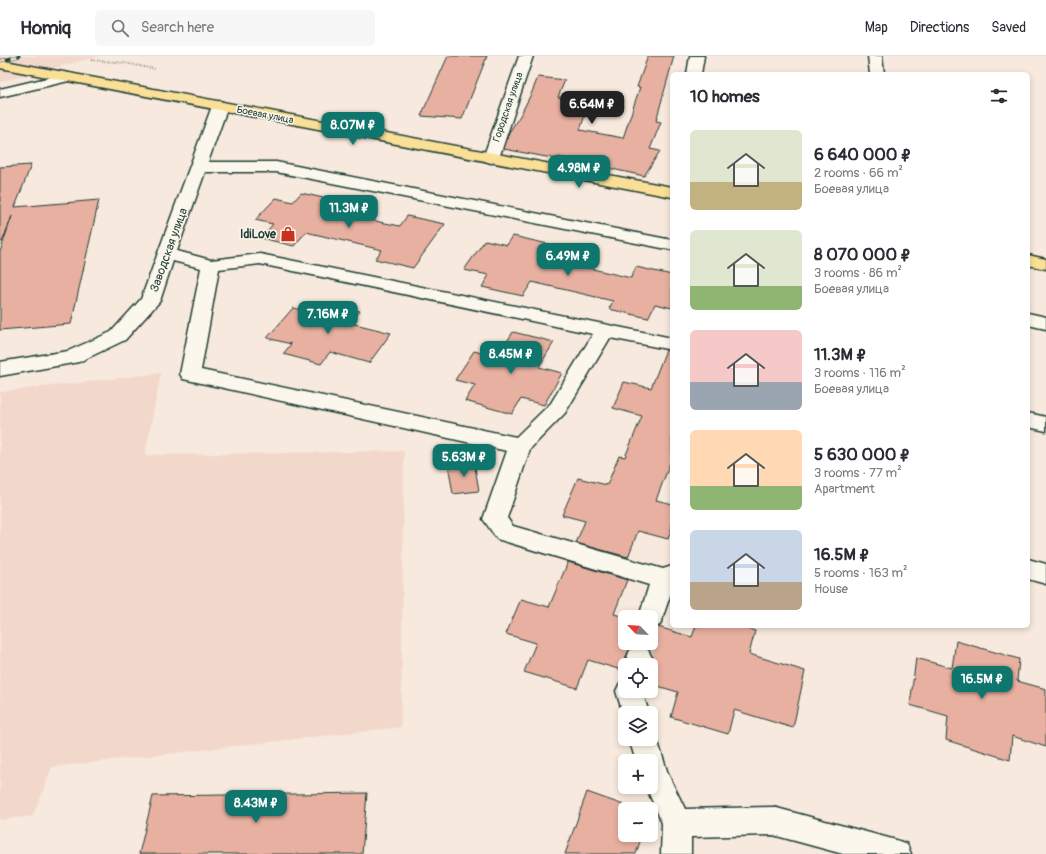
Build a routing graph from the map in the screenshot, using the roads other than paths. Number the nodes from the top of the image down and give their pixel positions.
1 (526, 56) edge
2 (697, 56) edge
3 (875, 56) edge
4 (0, 64) edge
5 (694, 72) edge
6 (877, 72) edge
7 (68, 77) junction
8 (0, 93) edge
9 (220, 106) junction
10 (491, 158) junction
11 (199, 167) junction
12 (670, 192) edge
13 (670, 245) edge
14 (167, 254) junction
15 (1030, 260) edge
16 (1046, 264) edge
17 (211, 266) junction
18 (1030, 319) edge
19 (1046, 323) edge
20 (605, 330) junction
21 (670, 344) edge
22 (0, 369) edge
23 (1030, 420) edge
24 (1046, 424) edge
25 (520, 446) junction
26 (1030, 570) edge
27 (1046, 574) edge
28 (667, 578) edge
29 (654, 610) edge
30 (658, 782) edge
31 (677, 823) junction
32 (676, 854) edge
33 (896, 854) edge

1 - 10 street, Городская улица
2 - 5 street
3 - 6 street
4 - 7 main road, Боевая улица
7 - 8 street
7 - 9 main road, Боевая улица
9 - 10 main road, Боевая улица
9 - 11 street, Заводская улица
10 - 12 main road, Боевая улица
11 - 13 street
11 - 14 street, Заводская улица
14 - 17 street
14 - 22 street, Заводская улица
15 - 16 main road
17 - 20 street
17 - 25 street
18 - 19 street
20 - 21 street
20 - 25 street
23 - 24 street
25 - 28 street
26 - 27 street
28 - 29 street
30 - 31 street
31 - 32 street
31 - 33 street

